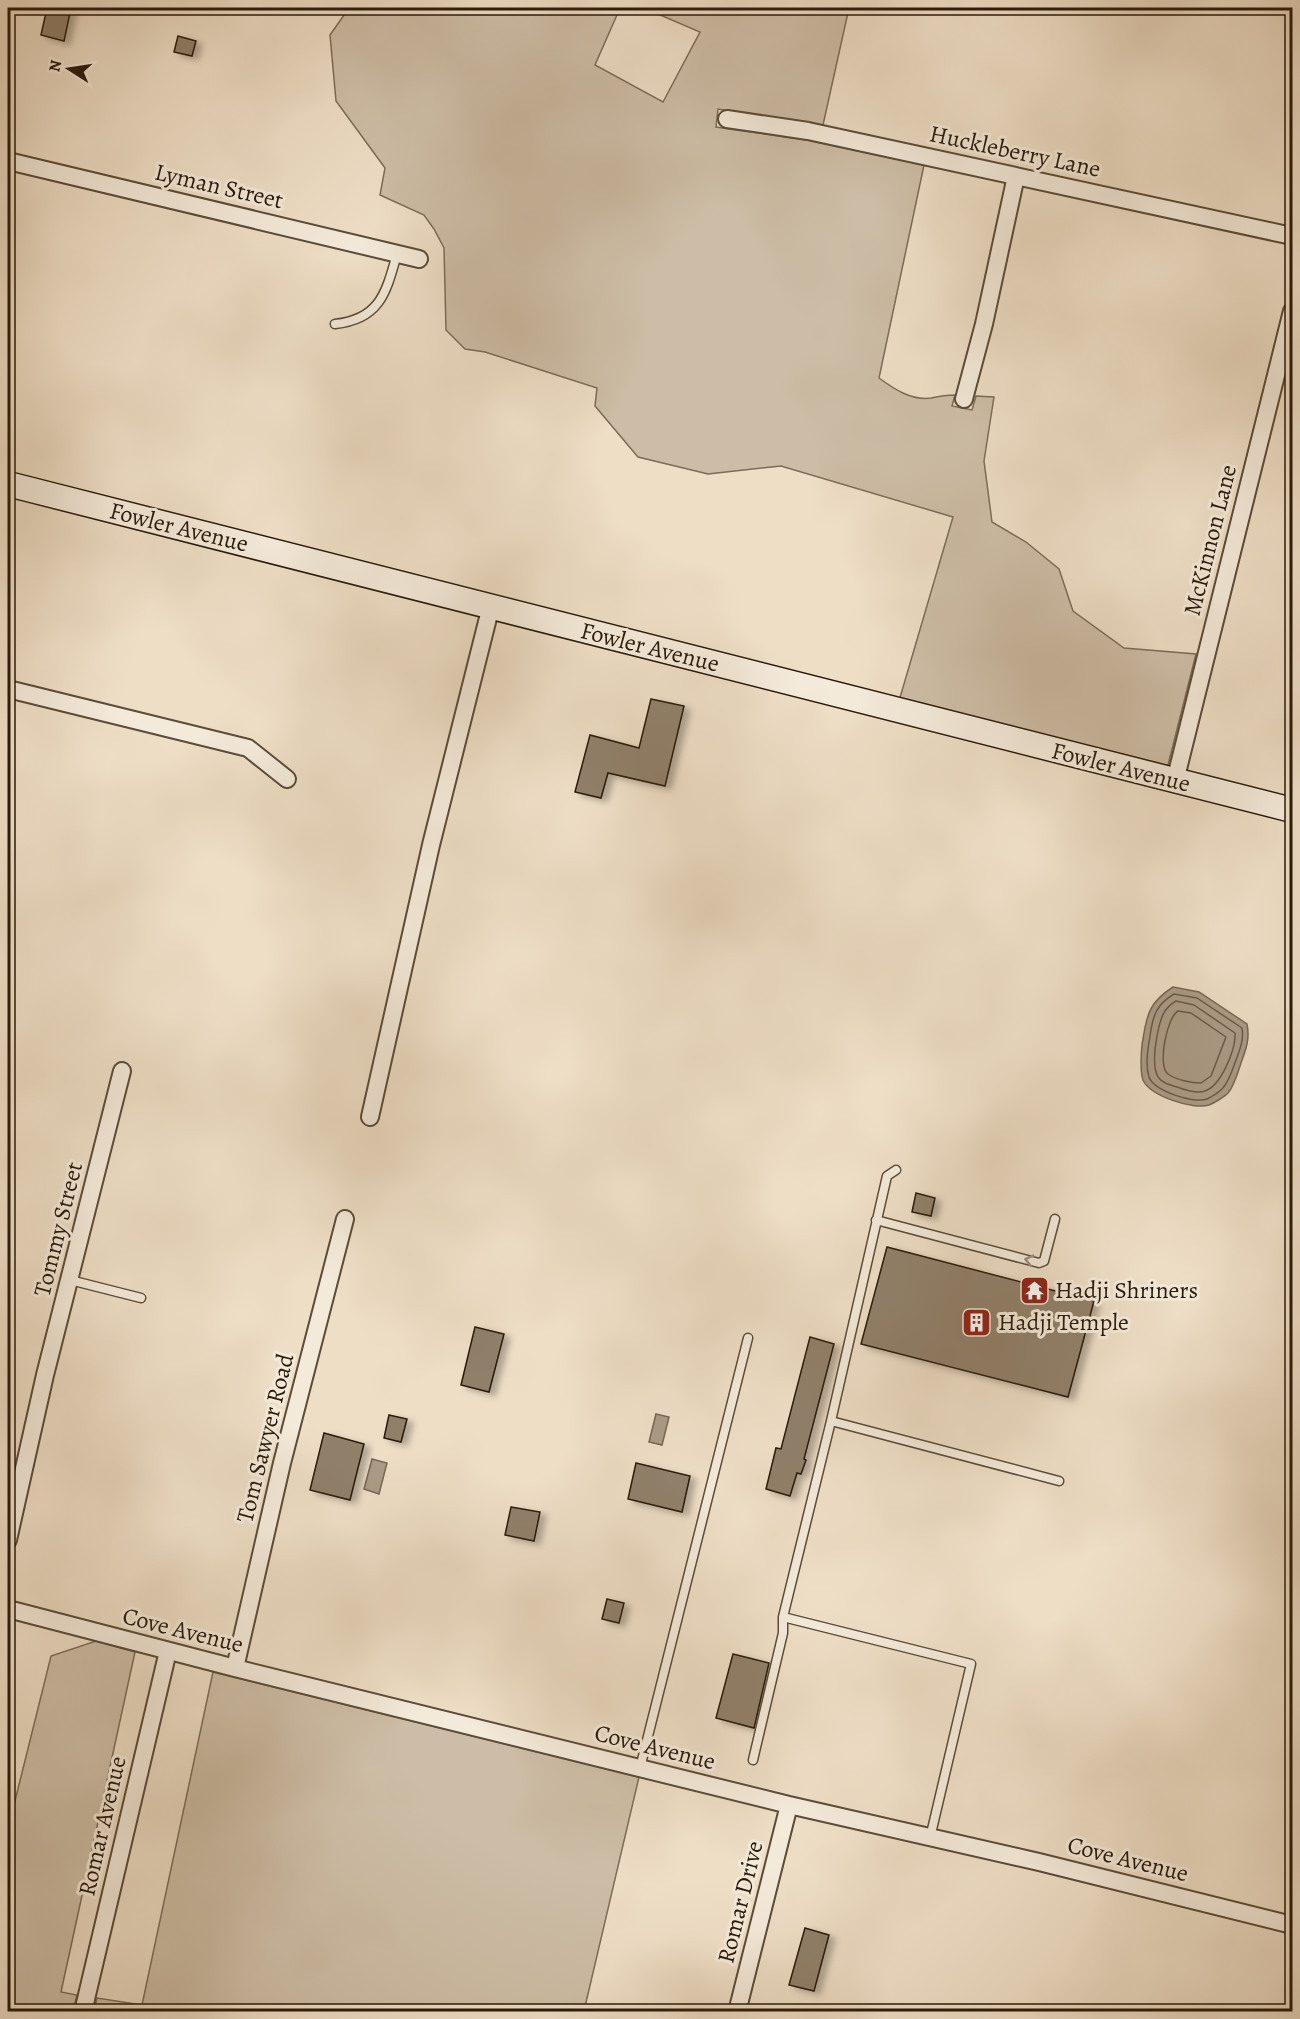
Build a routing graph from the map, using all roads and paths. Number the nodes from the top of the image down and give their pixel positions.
1 (727, 119) dead end
2 (8, 161) edge
3 (1016, 176) junction
4 (1293, 236) edge
5 (397, 254) junction
6 (420, 260) dead end
7 (1293, 311) edge
8 (335, 324) dead end
9 (964, 399) dead end
10 (8, 484) edge
11 (491, 606) junction
12 (8, 690) edge
13 (288, 779) dead end
14 (1175, 780) junction
15 (1293, 810) edge
16 (122, 1071) dead end
17 (370, 1117) dead end
18 (896, 1170) dead end
19 (345, 1219) dead end
20 (1055, 1219) dead end
21 (876, 1220) junction
22 (70, 1280) junction
23 (141, 1298) dead end
24 (748, 1338) dead end
25 (831, 1421) junction
26 (1059, 1481) dead end
27 (8, 1540) edge
28 (8, 1609) edge
29 (783, 1617) junction
30 (168, 1651) junction
31 (235, 1668) junction
32 (753, 1760) dead end
33 (640, 1768) junction
34 (789, 1805) junction
35 (930, 1839) junction
36 (1293, 1925) edge
37 (83, 2012) edge
38 (737, 2012) edge

1 - 3 street, Huckleberry Lane
2 - 5 street, Lyman Street
3 - 4 street, Huckleberry Lane
3 - 9 street
5 - 6 street, Lyman Street
5 - 8 lane
7 - 14 street, McKinnon Lane
10 - 11 street, Fowler Avenue
11 - 14 street, Fowler Avenue
11 - 17 street
12 - 13 street
14 - 15 street, Fowler Avenue
16 - 22 street, Tommy Street
18 - 21 lane
19 - 31 street, Tom Sawyer Road
20 -> 21 lane
21 - 25 lane
22 - 23 lane
22 - 27 street, Tommy Street
24 - 33 lane
25 - 26 lane
25 - 29 lane
28 - 30 street, Cove Avenue
29 - 32 lane
29 - 35 lane
30 - 31 street, Cove Avenue
30 - 37 street, Romar Avenue
31 - 33 street, Cove Avenue
33 - 34 street, Cove Avenue
34 - 35 street, Cove Avenue
34 - 38 street, Romar Drive
35 - 36 street, Cove Avenue

